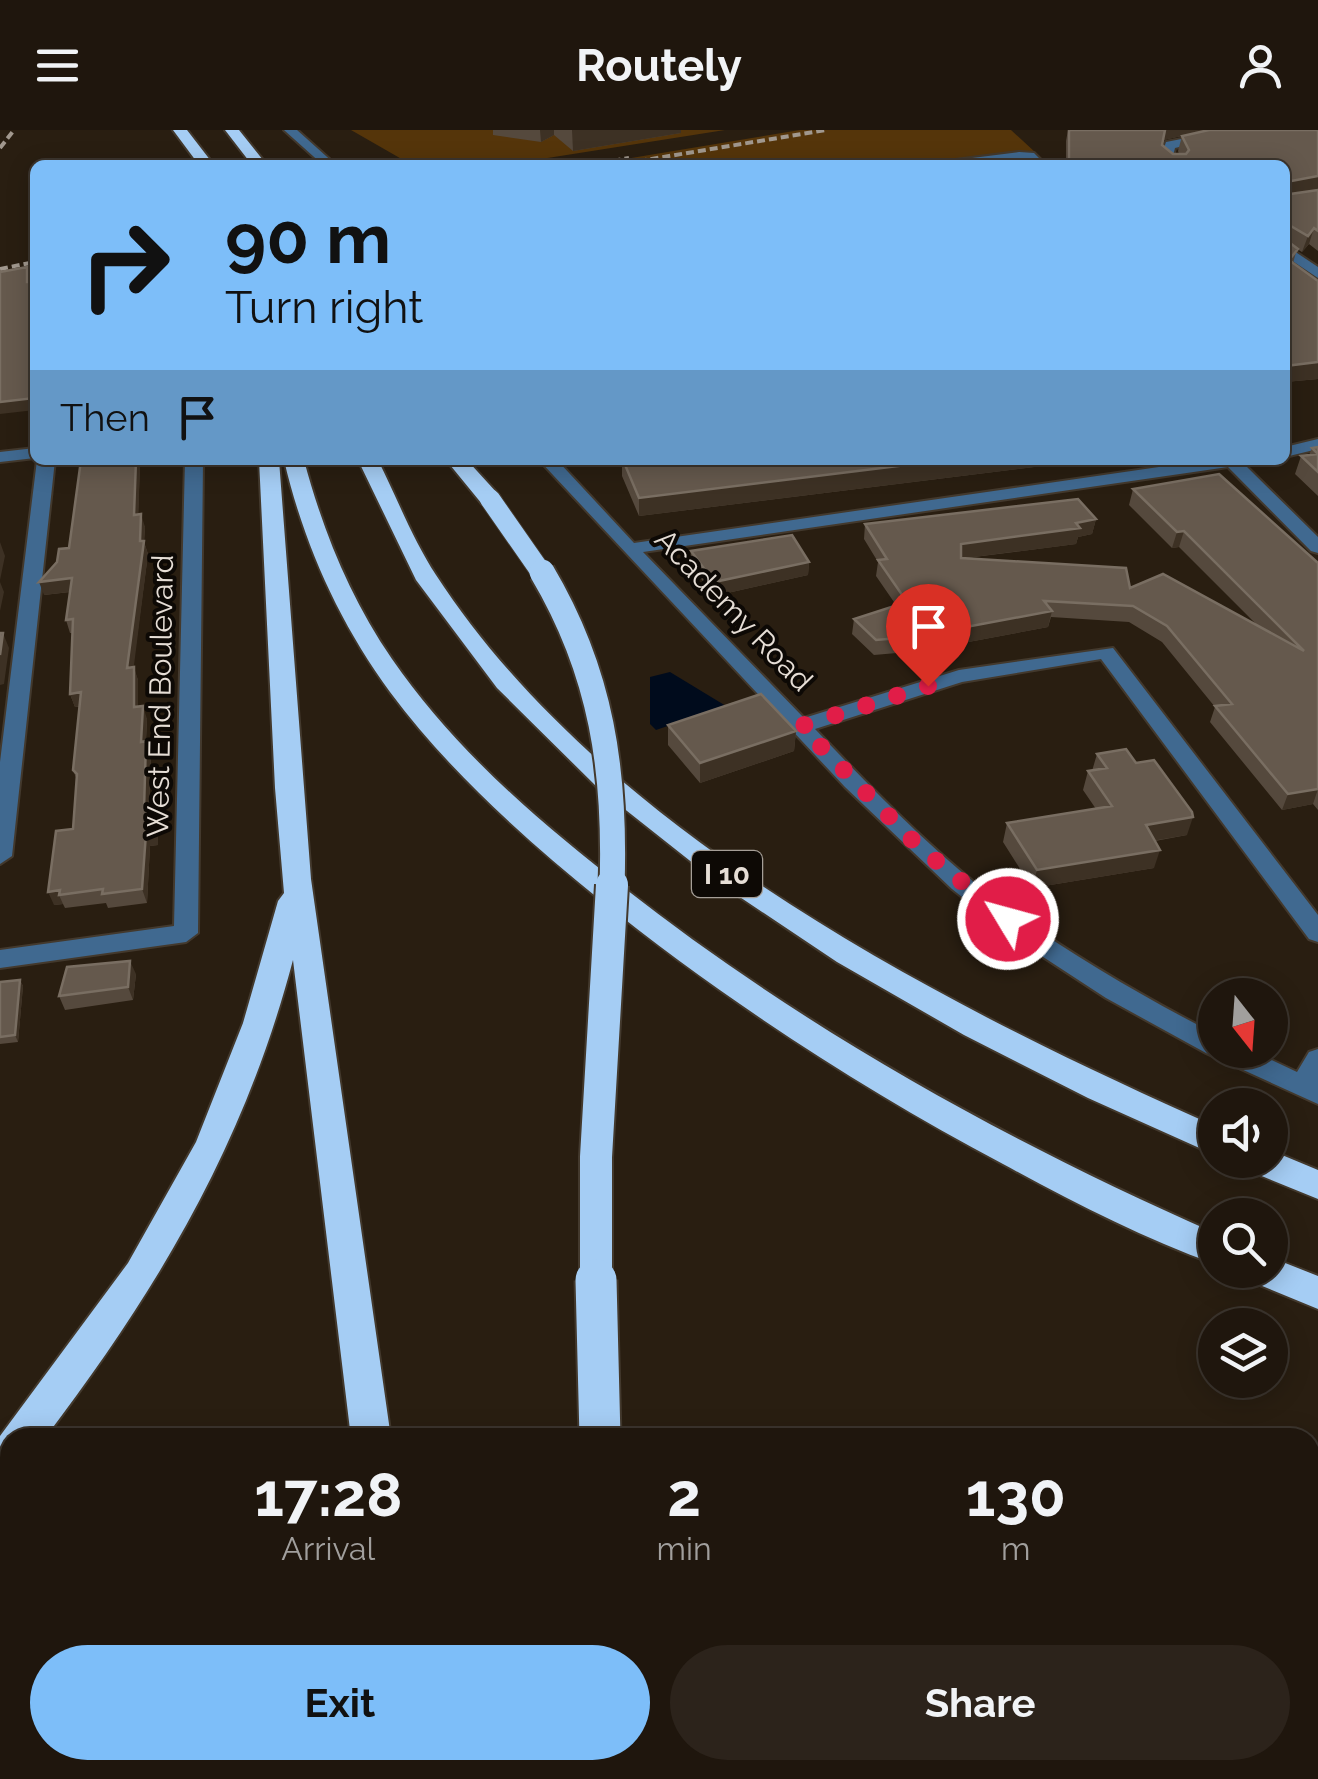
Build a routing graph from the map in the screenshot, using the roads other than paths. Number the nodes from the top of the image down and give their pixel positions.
1 (180, 130) edge
2 (232, 130) edge
3 (290, 130) edge
4 (1246, 130) edge
5 (203, 160) edge
6 (256, 160) edge
7 (324, 160) edge
8 (976, 160) edge
9 (1034, 160) edge
10 (1170, 160) edge
11 (1290, 253) edge
12 (1318, 274) edge
13 (1318, 444) edge
14 (1290, 451) edge
15 (30, 454) edge
16 (0, 457) edge
17 (45, 465) edge
18 (194, 465) edge
19 (270, 465) edge
20 (295, 465) edge
21 (370, 465) edge
22 (460, 465) edge
23 (553, 465) edge
24 (1210, 465) edge
25 (1242, 465) edge
26 (1318, 547) edge
27 (629, 548) junction
28 (801, 726) junction
29 (0, 856) edge
30 (297, 879) junction
31 (1318, 934) edge
32 (0, 959) edge
33 (1198, 1037) edge
34 (1318, 1059) edge
35 (1264, 1068) edge
36 (1310, 1089) edge
37 (1198, 1133) edge
38 (1288, 1172) edge
39 (1318, 1185) edge
40 (1198, 1242) edge
41 (1288, 1280) edge
42 (1318, 1293) edge
43 (27, 1428) edge
44 (371, 1428) edge
45 (600, 1428) edge

1 - 5 highway
2 - 6 highway
3 - 7 street
4 - 10 street
8 - 9 street
11 - 12 street
13 - 14 street
15 - 16 street
17 - 29 street
18 - 32 street, West End Boulevard
19 - 30 highway
20 - 40 highway
21 - 37 highway, I 10
22 - 45 highway, bridge
23 - 27 street, Academy Road
24 - 27 street
25 - 26 street
27 - 28 street, Academy Road
28 - 31 street
28 - 33 street, Academy Road
30 - 43 highway
30 - 44 highway
34 - 36 street
35 - 36 street
38 - 39 highway
41 - 42 highway

